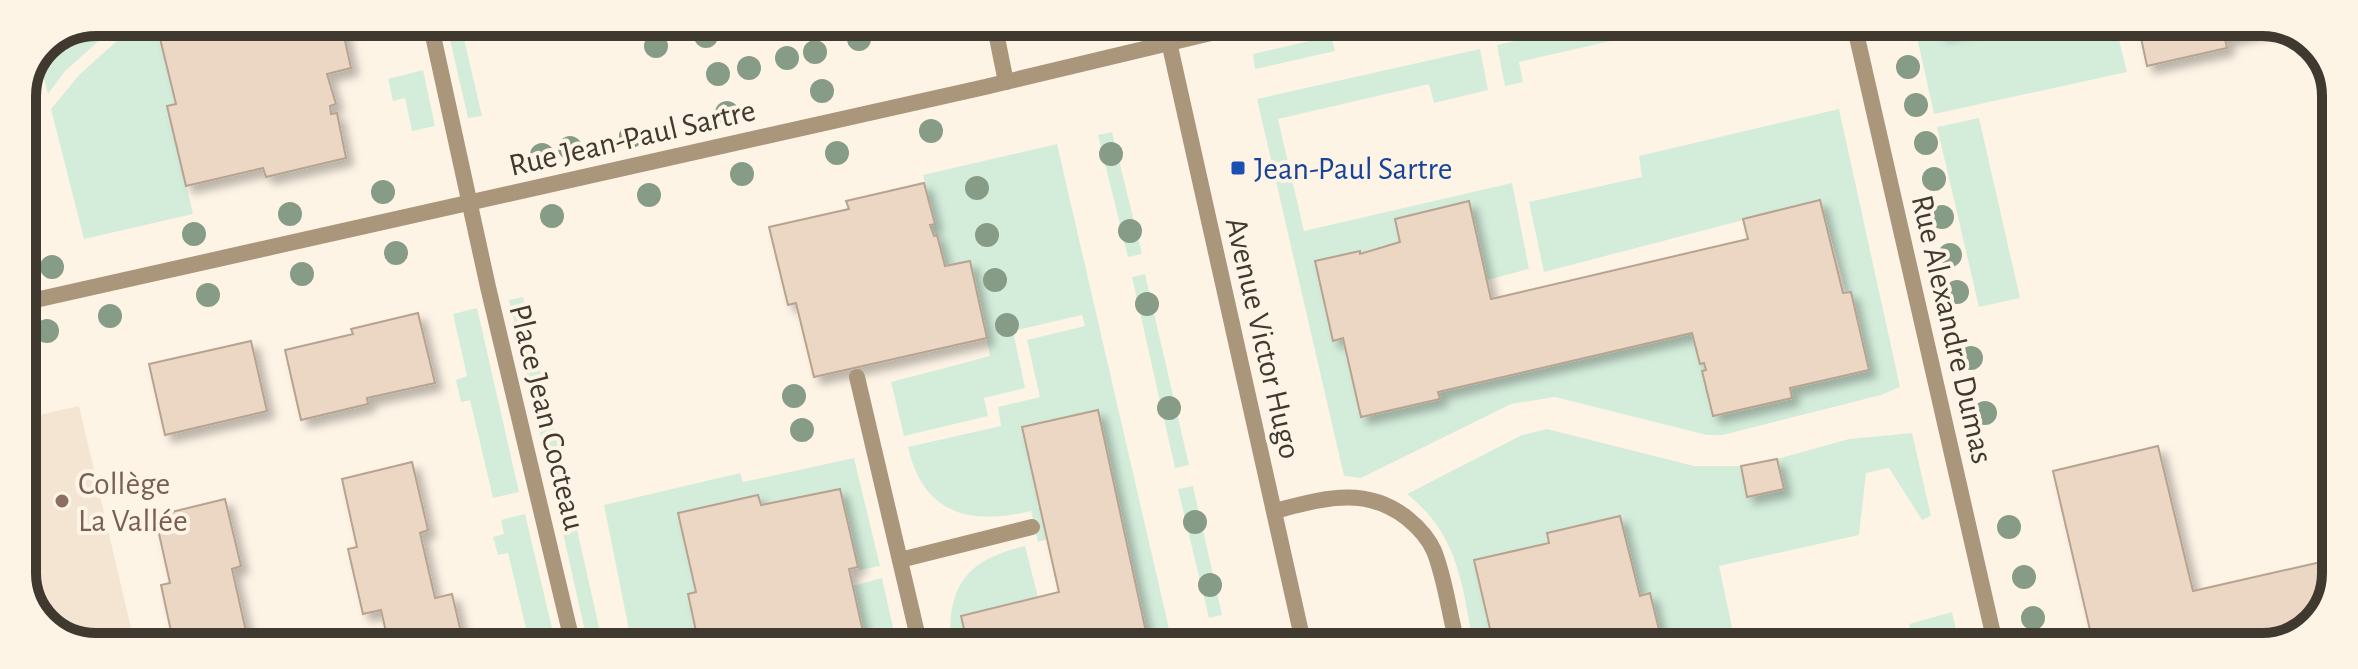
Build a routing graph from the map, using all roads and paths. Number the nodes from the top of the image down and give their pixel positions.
1 (433, 36) edge
2 (997, 36) edge
3 (1196, 36) edge
4 (1857, 36) edge
5 (1169, 42) junction
6 (1006, 82) junction
7 (470, 202) junction
8 (36, 300) edge
9 (857, 377) dead end
10 (1274, 511) junction
11 (1032, 527) dead end
12 (900, 560) junction
13 (570, 633) edge
14 (917, 633) edge
15 (1301, 633) edge
16 (1455, 633) edge
17 (1993, 633) edge

1 - 7 street, Place Jean Cocteau
2 - 6 street
3 - 5 street, Rue Jean-Paul Sartre
4 - 17 street, Rue Alexandre Dumas
5 - 6 street, Rue Jean-Paul Sartre
5 - 10 street, Avenue Victor Hugo
6 - 7 street, Rue Jean-Paul Sartre
7 - 8 street, Rue Jean-Paul Sartre
7 - 13 street, Place Jean Cocteau
9 - 12 street
10 - 15 street, Avenue Victor Hugo
10 - 16 street
11 - 12 street
12 - 14 street

